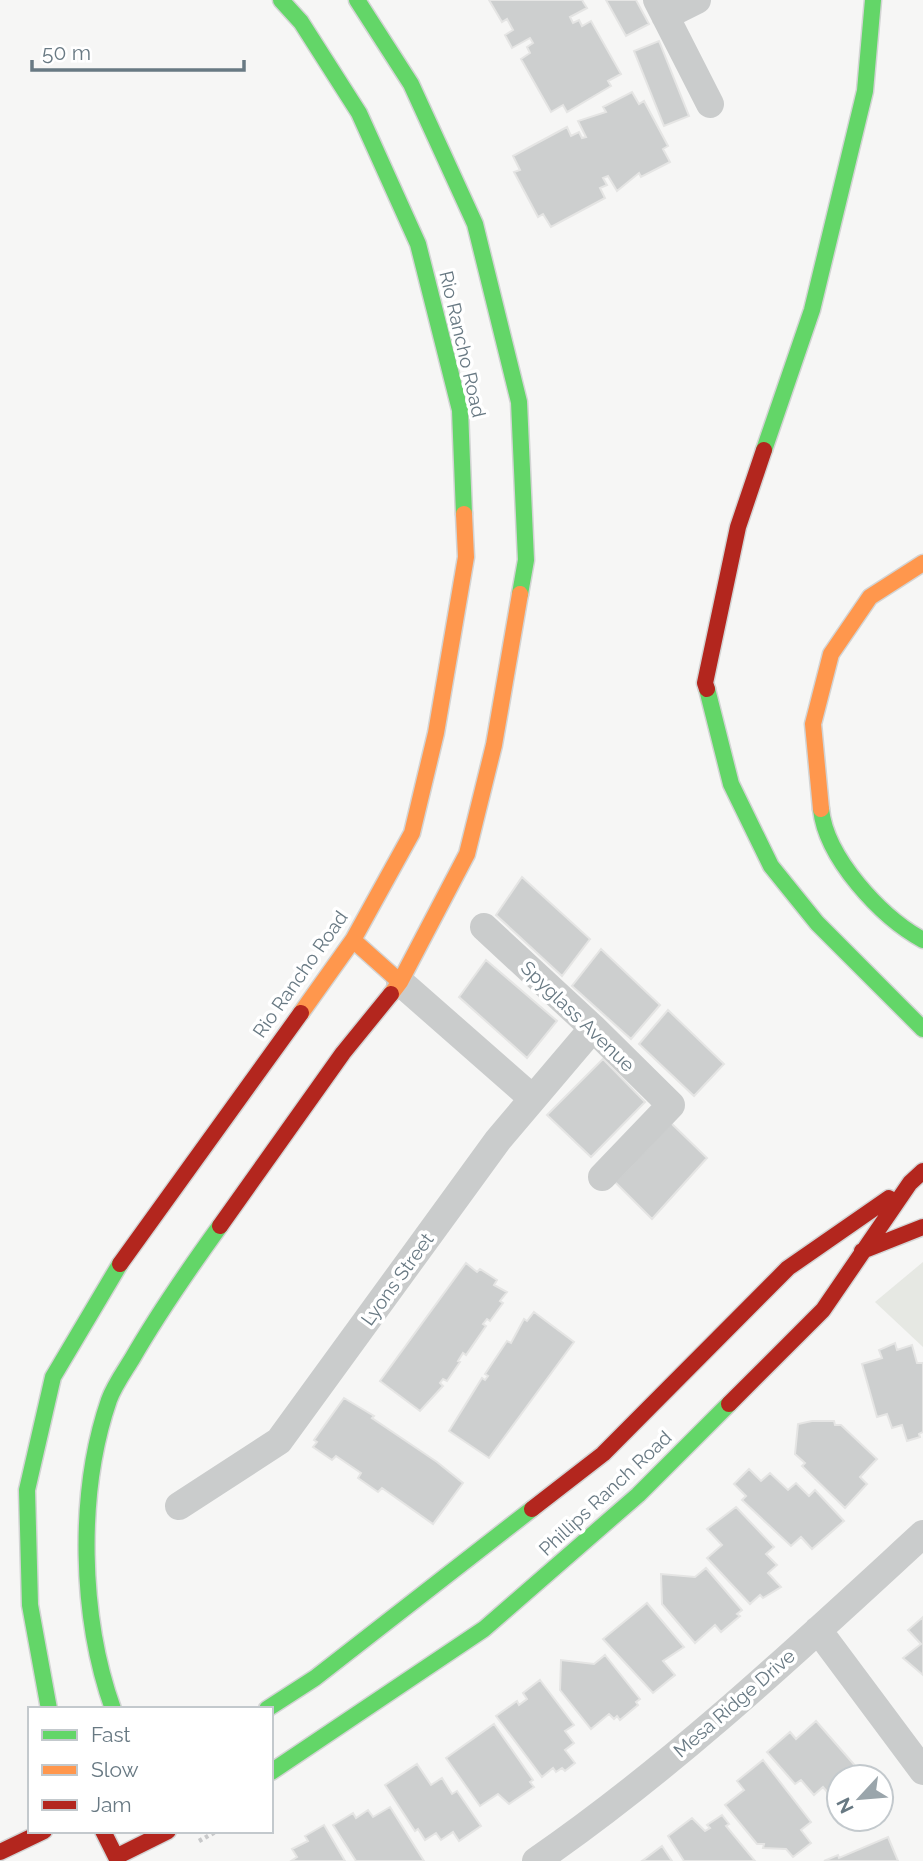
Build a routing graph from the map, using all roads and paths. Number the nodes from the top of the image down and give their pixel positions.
1 (282, 0) edge
2 (357, 0) edge
3 (697, 0) edge
4 (873, 0) edge
5 (661, 8) edge
6 (710, 104) dead end
7 (923, 563) edge
8 (484, 927) dead end
9 (353, 940) junction
10 (923, 940) edge
11 (400, 982) junction
12 (593, 1028) junction
13 (923, 1029) edge
14 (532, 1098) junction
15 (923, 1171) edge
16 (602, 1177) dead end
17 (911, 1183) junction
18 (923, 1227) edge
19 (862, 1251) junction
20 (179, 1506) dead end
21 (923, 1534) edge
22 (818, 1630) junction
23 (49, 1707) edge
24 (112, 1707) edge
25 (270, 1707) edge
26 (273, 1771) edge
27 (923, 1771) edge
28 (40, 1833) edge
29 (104, 1833) edge
30 (164, 1833) edge
31 (0, 1852) edge
32 (112, 1859) edge
33 (536, 1861) edge

1 - 9 main road, Rio Rancho Road
2 - 11 main road, Rio Rancho Road
3 - 5 street
4 - 13 main road
5 - 6 street
7 - 10 main road
8 - 12 street, Spyglass Avenue
9 - 11 main road
9 - 23 main road, Rio Rancho Road
11 - 14 street
11 - 24 main road, Rio Rancho Road
12 - 14 street, Lyons Street
12 - 16 street, Spyglass Avenue
14 - 20 street, Lyons Street
15 - 17 main road, Phillips Ranch Road
17 - 19 main road, Phillips Ranch Road
17 - 25 main road, Phillips Ranch Road
18 - 19 main road
19 - 26 main road, Phillips Ranch Road
21 - 22 street, Mesa Ridge Drive
22 - 27 street
22 - 33 street, Mesa Ridge Drive
28 - 31 main road
29 - 32 main road
30 - 32 main road

